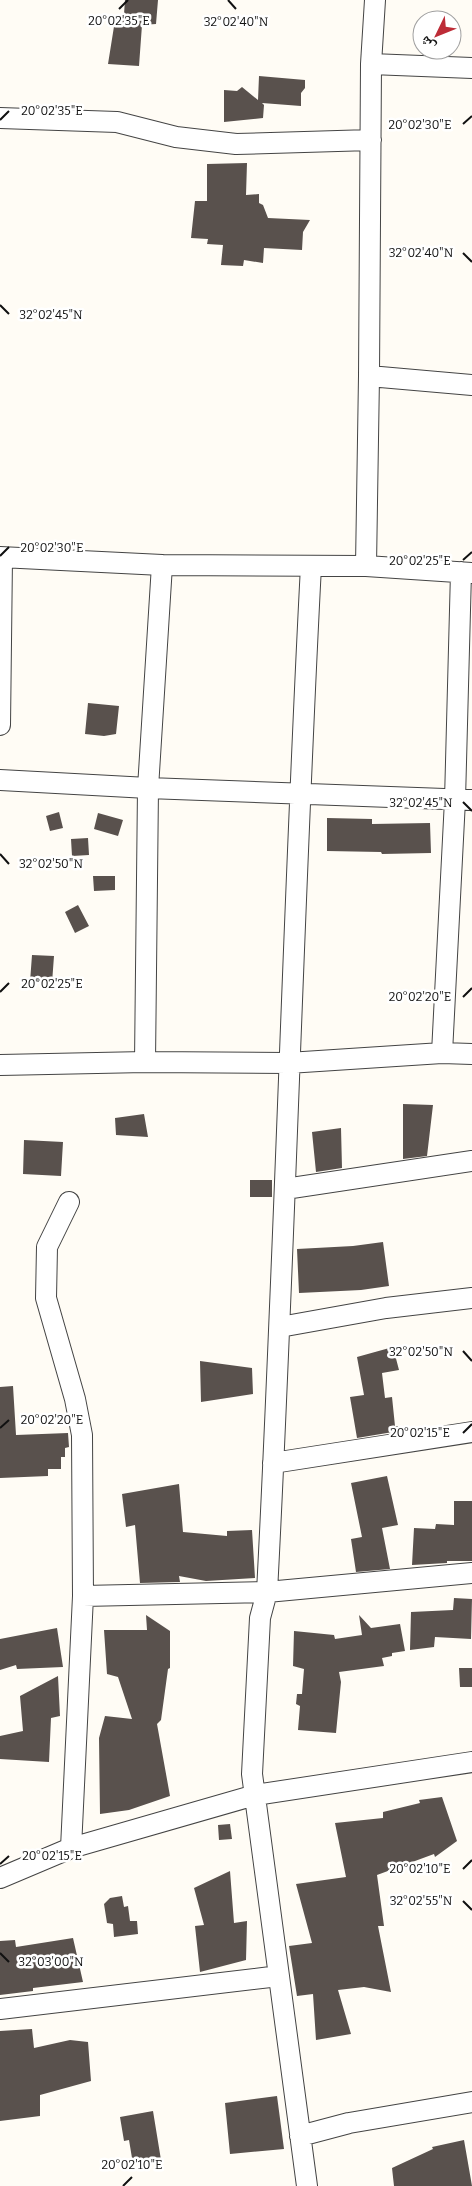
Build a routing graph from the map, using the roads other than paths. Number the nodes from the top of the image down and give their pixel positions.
1 (375, 0) edge
2 (371, 64) junction
3 (472, 68) edge
4 (0, 118) edge
5 (371, 140) junction
6 (369, 376) junction
7 (472, 385) edge
8 (1, 557) edge
9 (162, 565) junction
10 (311, 566) junction
11 (366, 566) junction
12 (467, 573) edge
13 (0, 725) edge
14 (0, 780) edge
15 (148, 788) junction
16 (299, 793) junction
17 (464, 800) edge
18 (442, 1053) junction
19 (472, 1054) edge
20 (145, 1062) junction
21 (288, 1064) junction
22 (0, 1065) edge
23 (472, 1161) edge
24 (284, 1190) junction
25 (69, 1202) dead end
26 (472, 1298) edge
27 (280, 1326) junction
28 (472, 1432) edge
29 (274, 1463) junction
30 (472, 1573) edge
31 (267, 1592) junction
32 (83, 1596) junction
33 (472, 1762) edge
34 (255, 1795) junction
35 (71, 1848) junction
36 (0, 1878) edge
37 (279, 1976) junction
38 (0, 2009) edge
39 (472, 2102) edge
40 (300, 2136) junction
41 (306, 2186) edge

1 - 2 street
2 - 3 street
2 - 5 street
4 - 5 street
5 - 6 street
6 - 7 street
6 - 11 street
8 - 9 street
8 - 13 street
9 - 10 street
9 - 15 street
10 - 11 street
10 - 16 street
11 - 12 street
12 - 17 street
14 - 15 street
15 - 16 street
15 - 20 street
16 - 17 street
16 - 21 street
17 - 18 street
18 - 19 street
18 - 21 street
20 - 21 street
20 - 22 street
21 - 24 street
23 - 24 street
24 - 27 street
25 - 32 street
26 - 27 street
27 - 29 street
28 - 29 street
29 - 31 street
30 - 31 street
31 - 32 street
31 - 34 street
32 - 35 street
33 - 34 street
34 - 35 street
34 - 37 street
35 - 36 street
37 - 38 street
37 - 40 street
39 - 40 street
40 - 41 street

